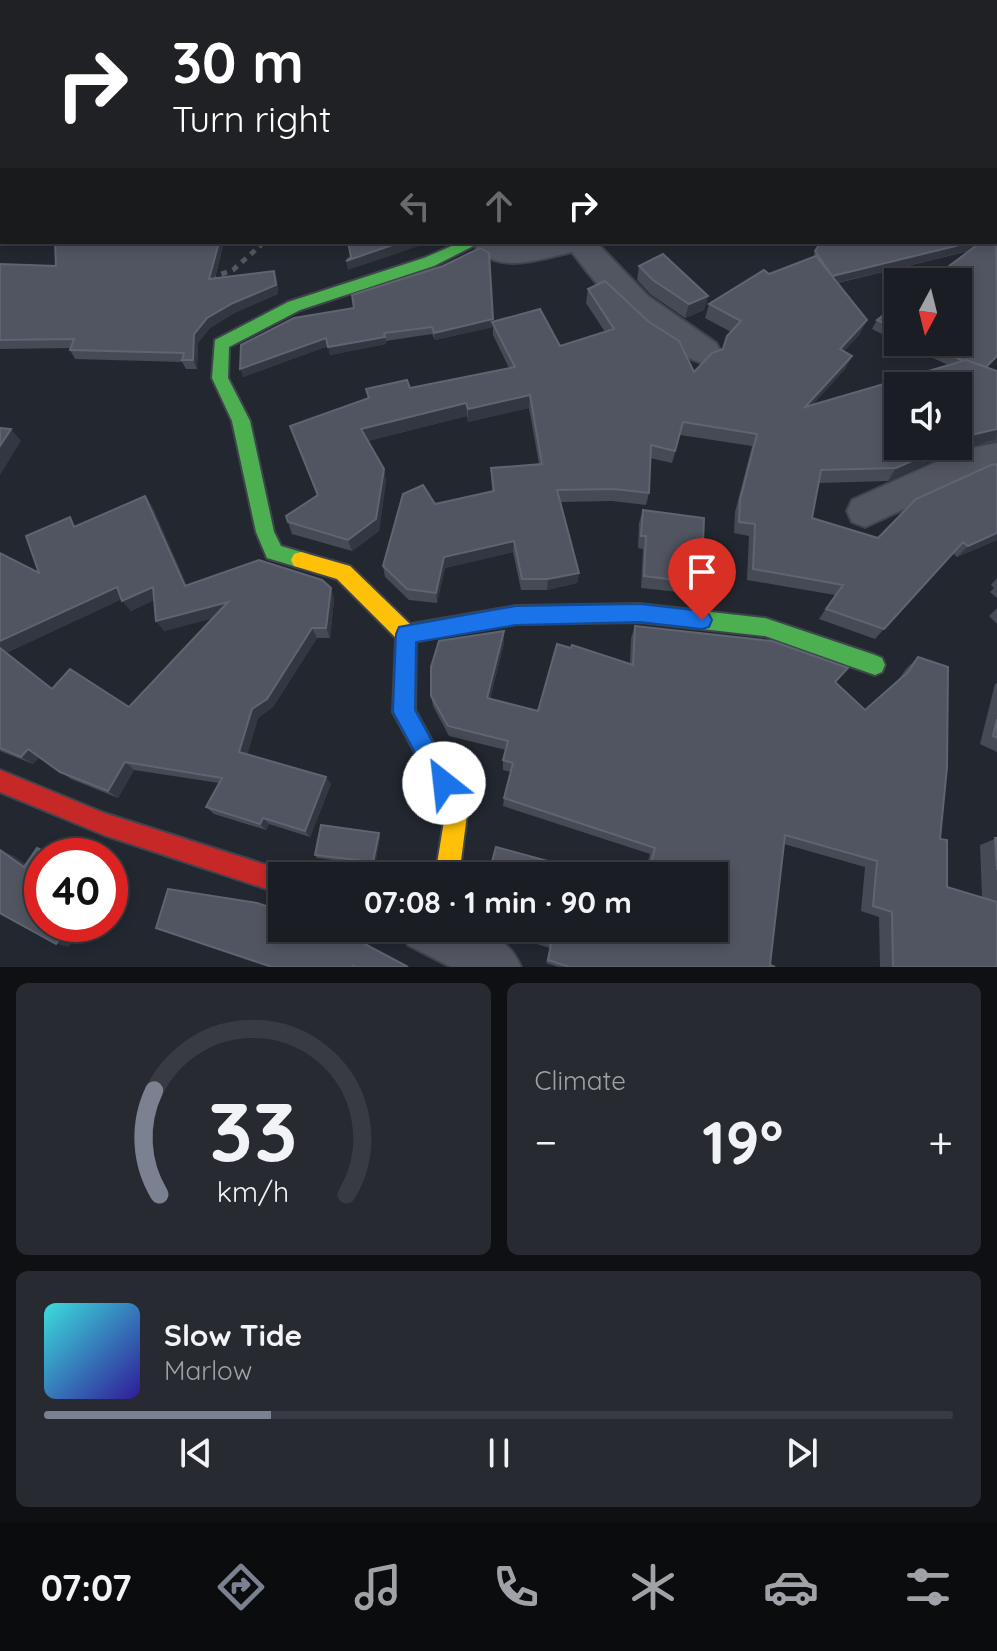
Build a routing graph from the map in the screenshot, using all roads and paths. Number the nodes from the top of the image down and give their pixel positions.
1 (262, 244) edge
2 (469, 244) edge
3 (491, 244) edge
4 (564, 244) edge
5 (582, 244) edge
6 (207, 279) edge
7 (705, 352) dead end
8 (997, 458) edge
9 (865, 511) dead end
10 (406, 634) junction
11 (875, 665) dead end
12 (0, 781) edge
13 (449, 862) edge
14 (268, 877) edge
15 (456, 942) edge
16 (497, 967) edge

1 - 6 path
2 - 10 street
3 - 4 street
5 - 7 street
8 - 9 street
10 - 11 street
10 - 13 street
12 - 14 street
15 - 16 street

